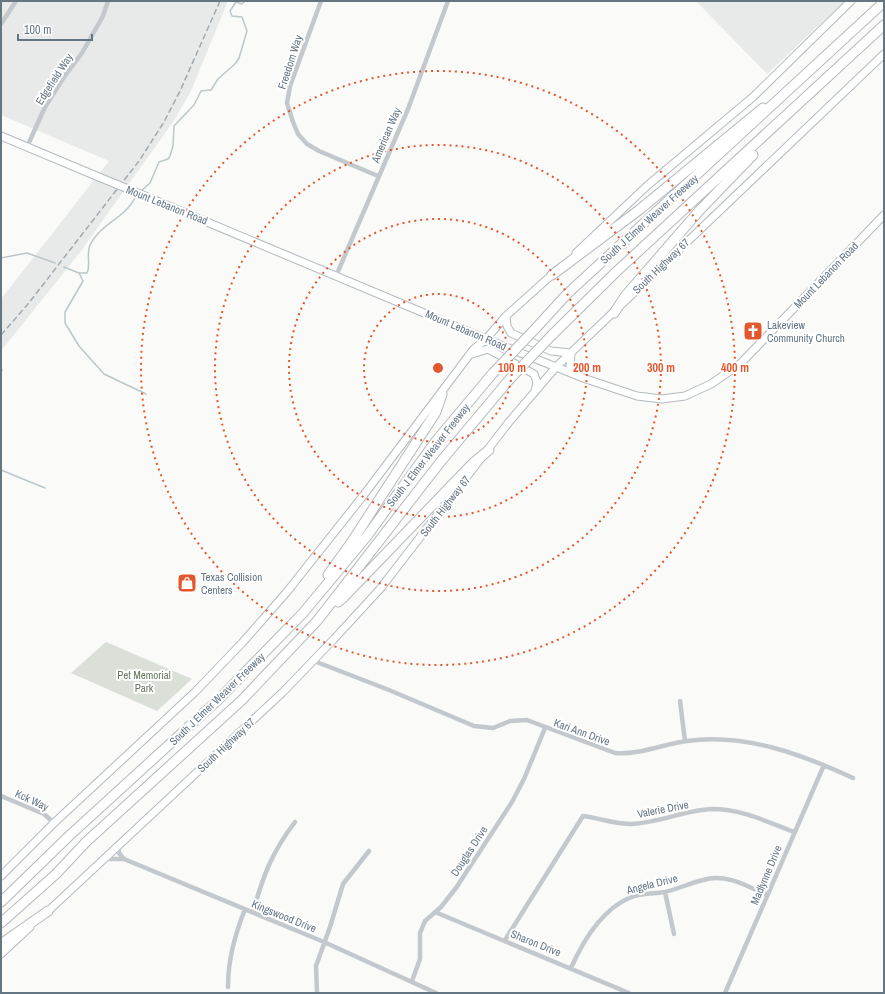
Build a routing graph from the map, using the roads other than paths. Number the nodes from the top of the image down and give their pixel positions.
1 (16, 1) edge
2 (108, 1) edge
3 (321, 1) edge
4 (448, 1) edge
5 (851, 1) edge
6 (884, 2) edge
7 (1, 24) edge
8 (884, 25) edge
9 (884, 54) edge
10 (802, 101) junction
11 (777, 102) junction
12 (1, 136) edge
13 (27, 148) junction
14 (378, 176) junction
15 (884, 215) edge
16 (552, 275) junction
17 (336, 276) junction
18 (614, 313) junction
19 (506, 316) junction
20 (486, 339) junction
21 (571, 353) junction
22 (471, 354) junction
23 (556, 367) junction
24 (577, 375) junction
25 (535, 392) junction
26 (442, 394) junction
27 (489, 450) junction
28 (328, 609) junction
29 (303, 613) junction
30 (314, 661) junction
31 (680, 701) dead end
32 (544, 728) junction
33 (686, 741) junction
34 (824, 765) junction
35 (853, 778) dead end
36 (1, 796) edge
37 (295, 822) dead end
38 (54, 823) junction
39 (794, 832) junction
40 (118, 845) junction
41 (369, 852) dead end
42 (102, 859) junction
43 (124, 859) junction
44 (1, 876) edge
45 (665, 892) junction
46 (767, 895) junction
47 (1, 902) edge
48 (244, 909) junction
49 (48, 910) junction
50 (253, 912) junction
51 (435, 912) junction
52 (1, 923) edge
53 (674, 934) dead end
54 (505, 940) junction
55 (324, 942) junction
56 (1, 944) edge
57 (1, 954) edge
58 (571, 968) junction
59 (412, 981) junction
60 (228, 987) dead end
61 (317, 993) edge
62 (436, 993) edge
63 (629, 993) edge
64 (725, 993) edge

1 - 7 street
2 - 13 street, Edgefield Way
3 - 14 street, Freedom Way
4 - 14 street, American Way
5 - 16 main road
6 - 11 highway, South J Elmer Weaver Freeway
8 - 10 highway, South J Elmer Weaver Freeway
9 - 18 main road, South Highway 67
10 - 18 highway
10 - 28 highway, South J Elmer Weaver Freeway, bridge
11 - 16 highway
11 - 29 highway, South J Elmer Weaver Freeway, bridge
12 - 13 main road, Mount Lebanon Road
13 - 17 main road, Mount Lebanon Road, bridge
14 - 17 street, American Way
15 - 24 main road, Mount Lebanon Road
16 - 19 main road
17 - 20 main road, Mount Lebanon Road
18 - 21 main road, South Highway 67
19 - 20 main road
19 - 21 main road
20 - 22 main road
20 - 23 main road, Mount Lebanon Road
21 - 23 main road, South Highway 67
21 - 24 main road
22 - 25 main road
22 - 26 main road
23 - 24 main road, Mount Lebanon Road
23 - 25 main road, South Highway 67
25 - 27 main road, South Highway 67
26 - 29 highway
26 - 38 main road
27 - 28 highway
27 - 30 main road, South Highway 67
28 - 52 highway, South J Elmer Weaver Freeway
29 - 47 highway, South J Elmer Weaver Freeway
30 - 32 street, Kari Ann Drive
30 - 40 main road, South Highway 67
31 - 33 street
32 - 33 street, Kari Ann Drive
32 - 51 street, Douglas Drive
33 - 34 street, Kari Ann Drive
34 - 35 street, Kari Ann Drive
34 - 39 street, Madlynne Drive
36 - 38 street, Kck Way
37 - 50 street
38 - 44 main road
39 - 46 street, Madlynne Drive
39 - 54 street, Valerie Drive
40 - 42 main road, South Highway 67
40 - 43 street
41 - 55 street
42 - 43 street, Kingswood Drive
42 - 49 main road, South Highway 67
43 - 48 street, Kingswood Drive
45 - 46 street, Angela Drive
45 - 53 street
45 - 58 street, Angela Drive
46 - 64 street, Madlynne Drive
48 - 50 street, Kingswood Drive
48 - 60 street
49 - 56 highway
49 - 57 main road, South Highway 67
50 - 55 street, Kingswood Drive
51 - 54 street, Sharon Drive
51 - 59 street, Douglas Drive
54 - 58 street, Sharon Drive
55 - 59 street, Kingswood Drive
55 - 61 street
58 - 63 street, Sharon Drive
59 - 62 street, Kingswood Drive

